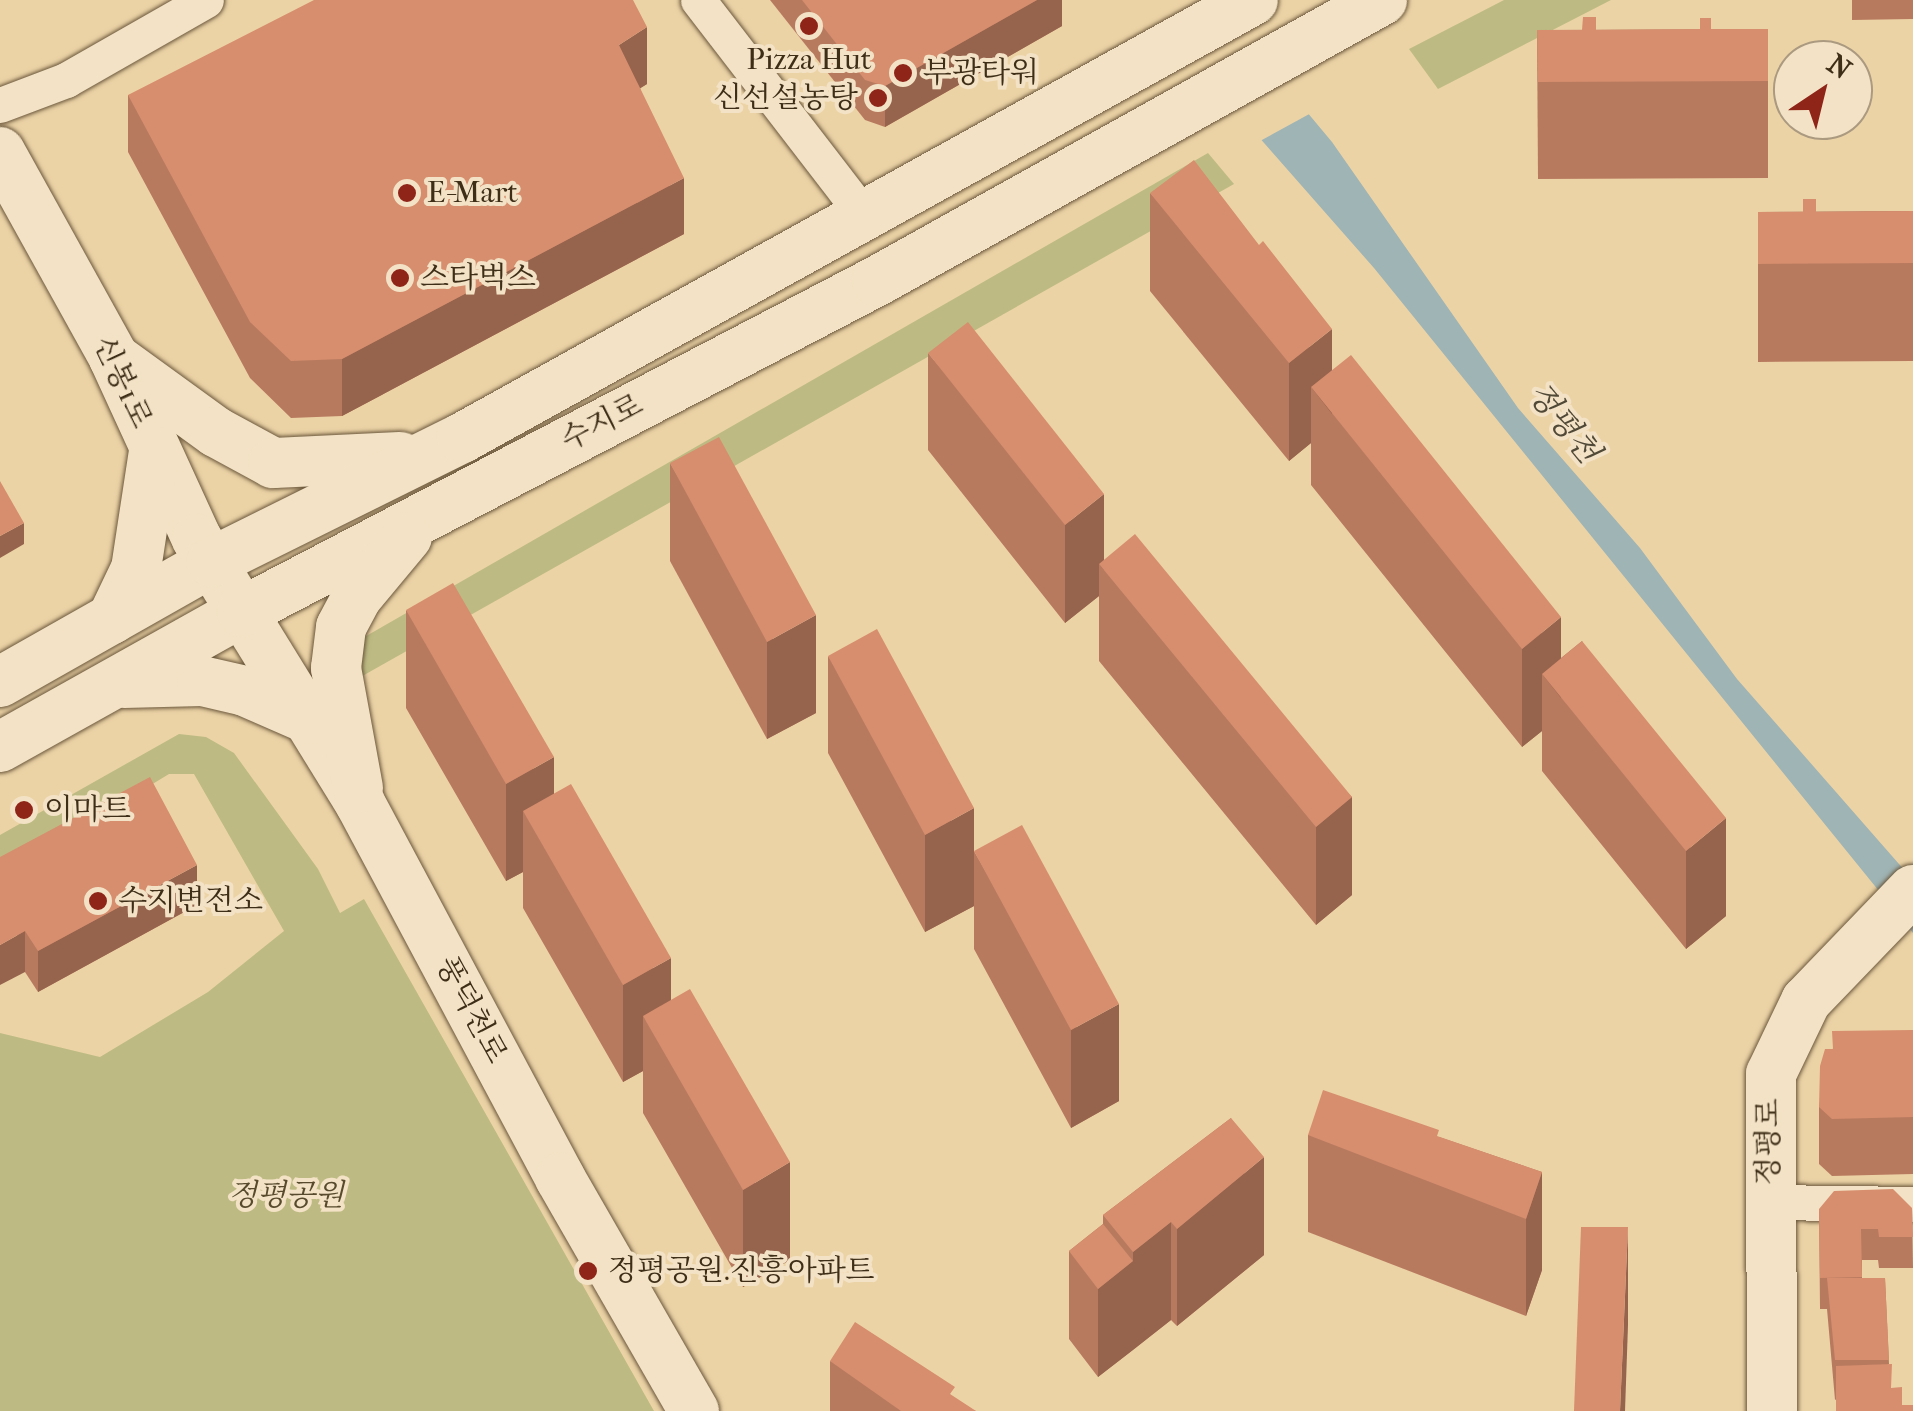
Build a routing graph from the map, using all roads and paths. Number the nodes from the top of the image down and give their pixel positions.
1 (206, 0) edge
2 (698, 0) edge
3 (1253, 0) edge
4 (1374, 5) edge
5 (0, 105) edge
6 (0, 152) edge
7 (863, 214) junction
8 (114, 358) junction
9 (154, 451) junction
10 (426, 455) junction
11 (429, 514) junction
12 (212, 562) junction
13 (242, 612) junction
14 (112, 619) junction
15 (0, 682) edge
16 (114, 684) junction
17 (309, 719) junction
18 (0, 748) edge
19 (360, 802) junction
20 (1913, 890) edge
21 (1768, 1202) junction
22 (1913, 1204) edge
23 (694, 1411) edge
24 (1772, 1411) edge

1 - 5 street
2 - 7 street
3 - 7 main road, 수지로
4 - 11 main road, 수지로
6 - 8 main road, 신봉1로
7 - 10 main road, 수지로
8 - 9 main road, 신봉1로
8 - 10 main road
9 - 12 main road, 신봉1로
9 - 14 main road
10 - 12 main road, 수지로
11 - 13 main road, 수지로
11 - 19 main road
12 - 13 main road, 신봉1로
12 - 14 main road, 수지로
13 - 16 main road, 수지로
13 - 17 main road, 풍덕천로
14 - 15 main road, 수지로
16 - 17 main road
16 - 18 main road, 수지로
17 - 19 main road, 풍덕천로
19 - 23 main road, 풍덕천로
20 - 21 main road, 정평로
21 - 22 street, 정평로
21 - 24 main road, 정평로

